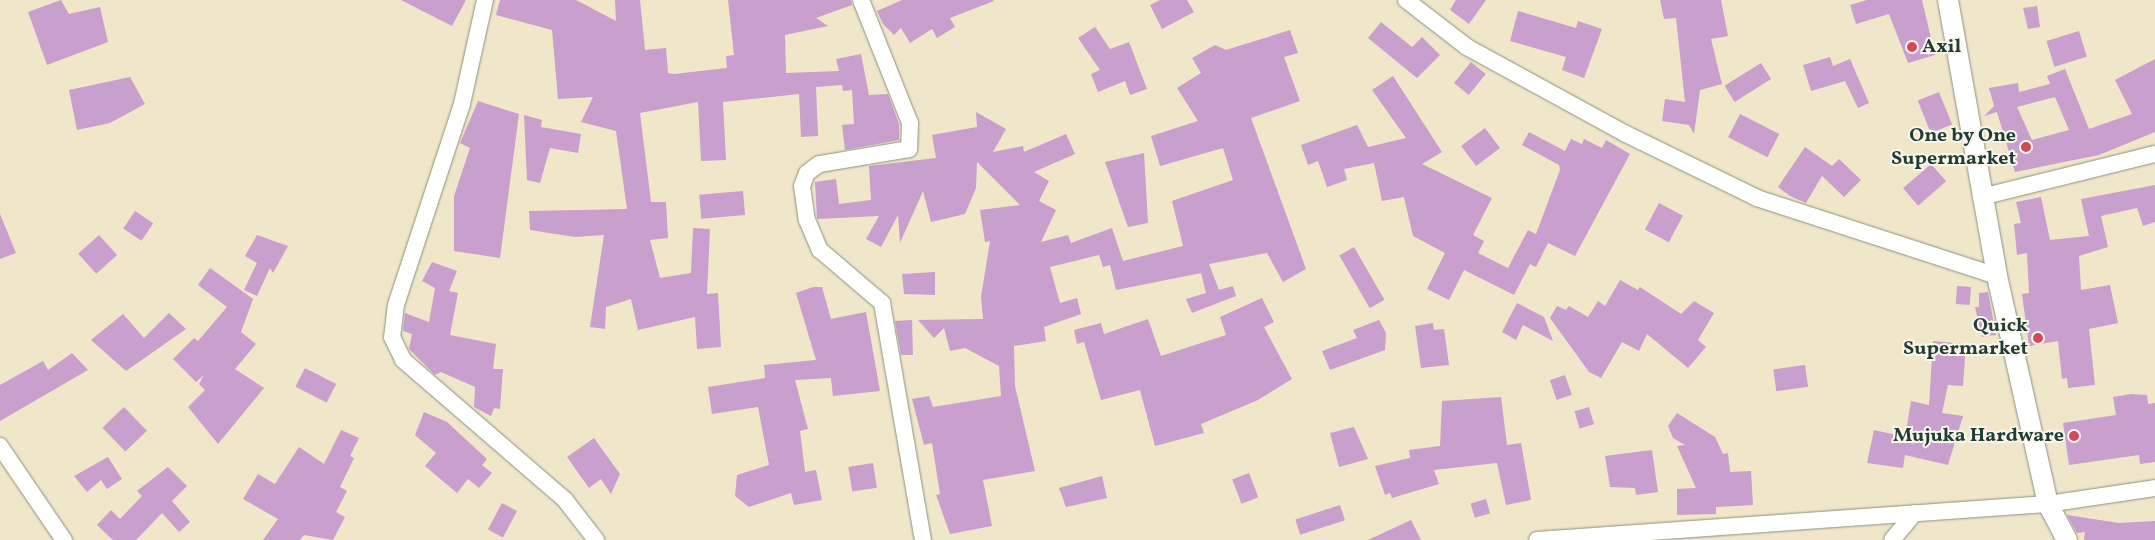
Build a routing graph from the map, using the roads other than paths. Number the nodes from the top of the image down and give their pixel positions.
1 (485, 0) edge
2 (861, 0) edge
3 (1406, 0) edge
4 (1948, 0) edge
5 (2155, 154) edge
6 (1981, 197) junction
7 (1997, 276) junction
8 (0, 446) edge
9 (2155, 488) edge
10 (2048, 504) junction
11 (1915, 513) junction
12 (64, 540) edge
13 (596, 540) edge
14 (923, 540) edge
15 (1537, 540) edge
16 (1892, 540) edge
17 (2067, 540) edge

1 - 13 street
2 - 14 street
3 - 7 street
4 - 6 street
5 - 6 street
6 - 7 street
7 - 10 street
8 - 12 street
9 - 10 street
10 - 11 street
10 - 17 street
11 - 15 street
11 - 16 street

